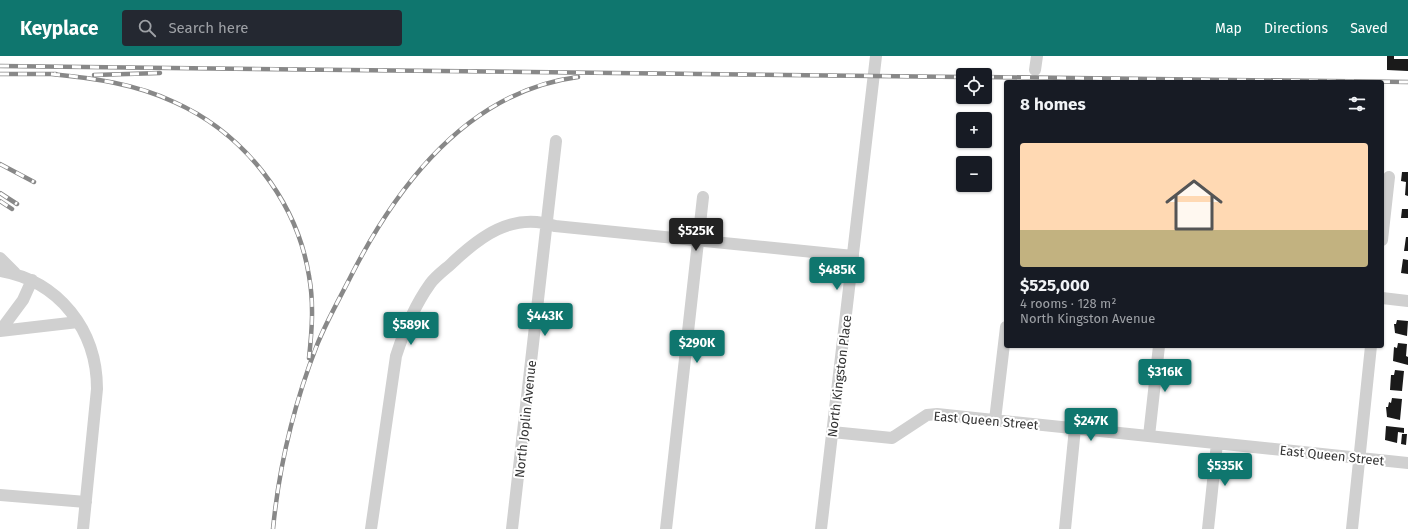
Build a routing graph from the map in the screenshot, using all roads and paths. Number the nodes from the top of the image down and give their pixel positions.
1 (876, 56) edge
2 (1036, 56) edge
3 (1035, 70) dead end
4 (556, 141) dead end
5 (1389, 177) dead end
6 (703, 197) dead end
7 (545, 222) junction
8 (1384, 222) edge
9 (699, 240) junction
10 (853, 256) junction
11 (0, 258) edge
12 (0, 271) edge
13 (14, 273) junction
14 (32, 280) junction
15 (1384, 298) edge
16 (1408, 301) edge
17 (78, 322) junction
18 (2, 327) edge
19 (1004, 344) edge
20 (1158, 348) edge
21 (1371, 348) edge
22 (995, 420) junction
23 (1075, 428) junction
24 (832, 432) junction
25 (1149, 436) junction
26 (1217, 444) junction
27 (1359, 458) junction
28 (1408, 463) edge
29 (0, 495) edge
30 (86, 502) junction
31 (83, 529) edge
32 (371, 529) edge
33 (512, 529) edge
34 (666, 529) edge
35 (821, 529) edge
36 (1065, 529) edge
37 (1208, 529) edge
38 (1352, 529) edge

1 - 10 street, North Kingston Place
2 - 3 street
4 - 7 street, North Joplin Avenue
5 - 8 street
6 - 9 street
7 - 9 street
7 - 32 street
7 - 33 street, North Joplin Avenue
9 - 10 street
9 - 34 street
10 - 24 street, North Kingston Place
11 - 13 street
12 - 13 street
13 - 14 street
14 - 17 street
14 - 18 street
15 - 16 street
17 - 18 street
17 - 30 street
19 - 22 street
20 - 25 street
21 - 27 street
22 - 23 street, East Queen Street
22 - 24 street, East Queen Street
23 - 25 street, East Queen Street
23 - 36 street
24 - 35 street, North Kingston Place
25 - 26 street, East Queen Street
26 - 27 street, East Queen Street
26 - 37 street
27 - 28 street, East Queen Street
27 - 38 street
29 - 30 street
30 - 31 street

